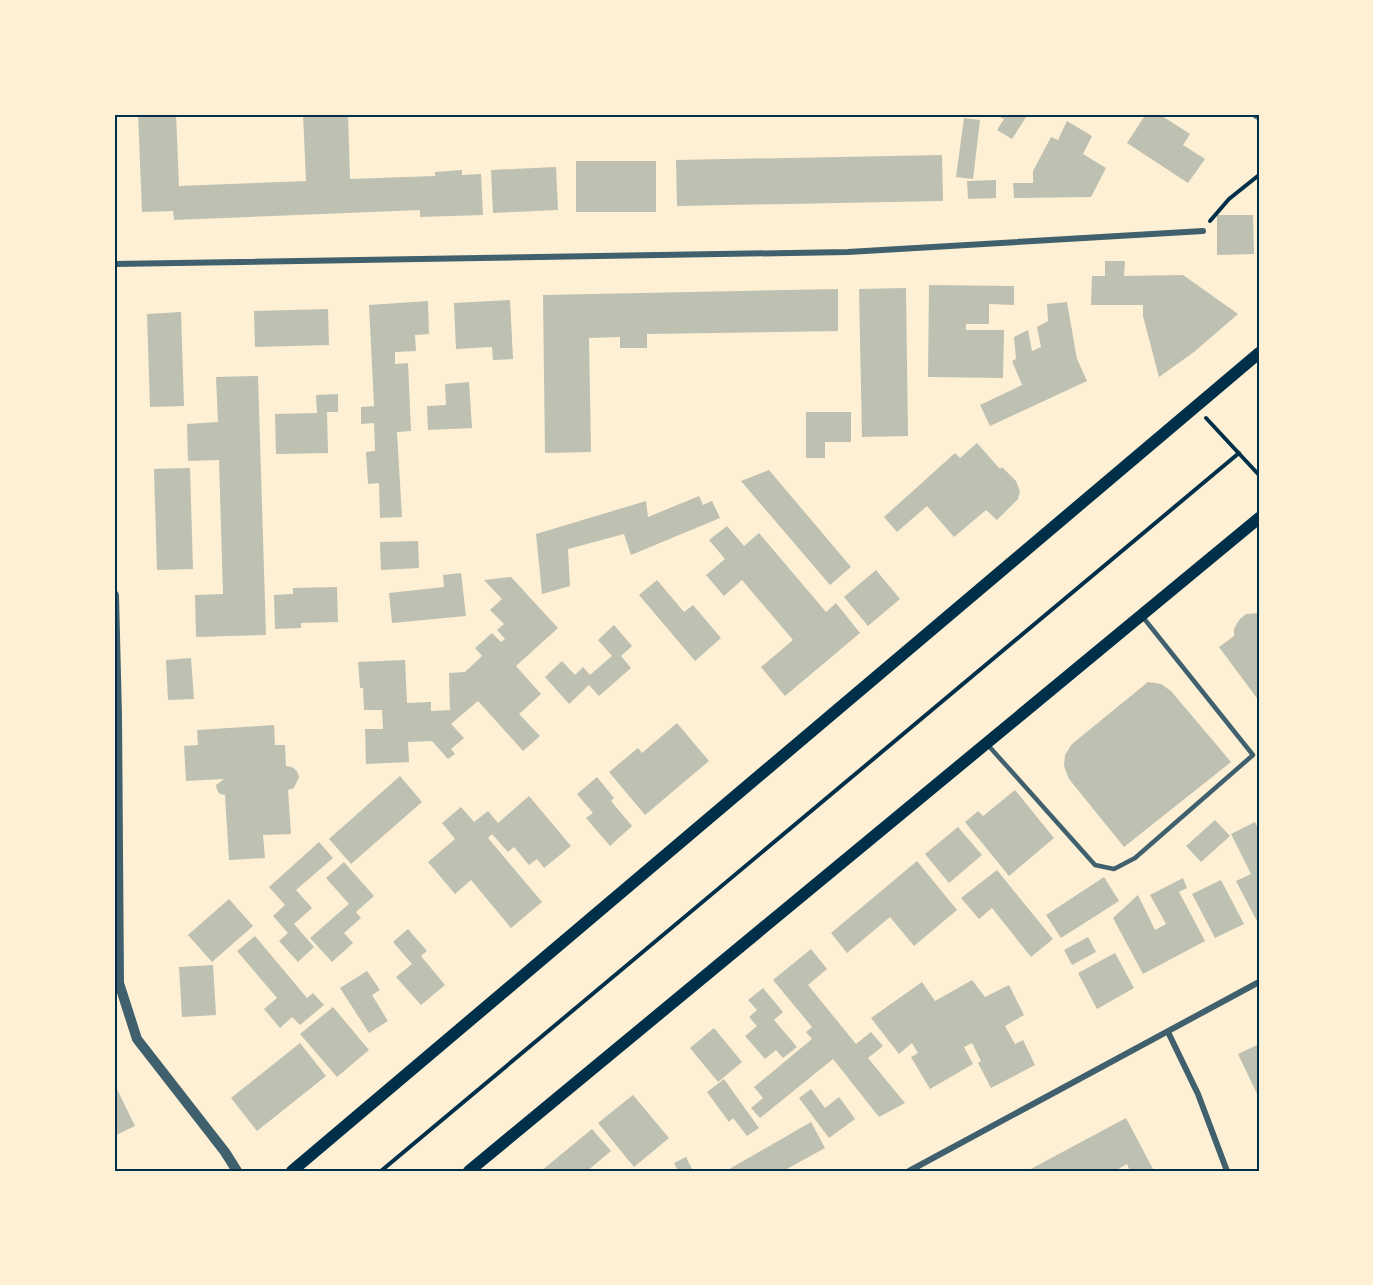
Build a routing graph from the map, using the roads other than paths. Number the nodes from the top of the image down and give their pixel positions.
1 (1203, 231) road end
2 (114, 264) edge
3 (1259, 353) edge
4 (1259, 518) edge
5 (114, 595) edge
6 (1142, 616) junction
7 (987, 744) junction
8 (1259, 982) edge
9 (1168, 1032) junction
10 (237, 1171) edge
11 (292, 1171) edge
12 (469, 1171) edge
13 (909, 1171) edge
14 (1227, 1171) edge

1 - 2 street
3 - 11 main road
4 - 6 main road
5 - 10 street
6 - 7 main road
6 - 7 lane
7 - 12 main road
8 - 9 street
9 - 13 street
9 - 14 street

